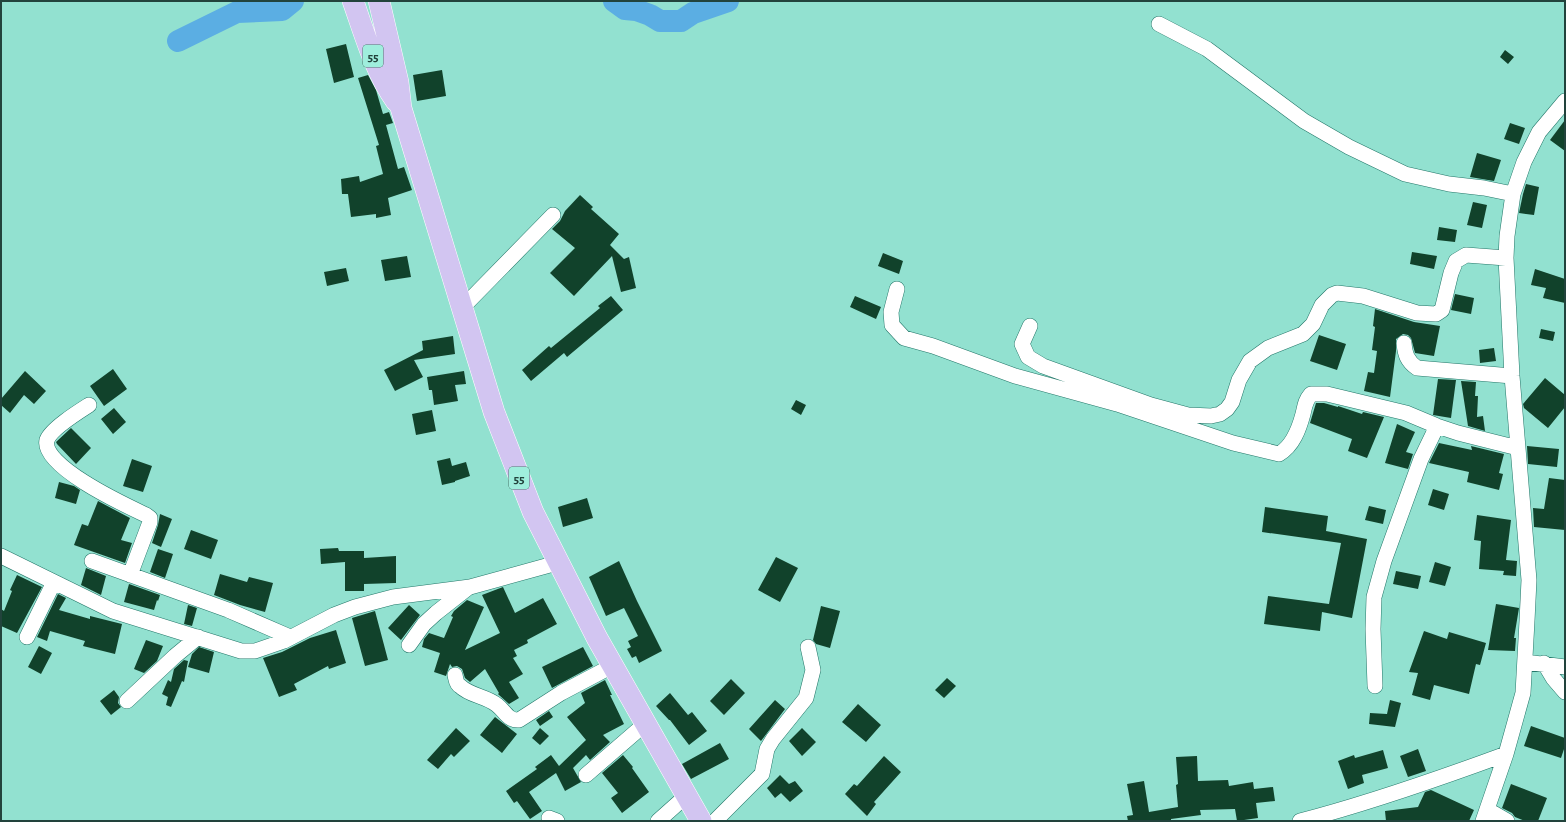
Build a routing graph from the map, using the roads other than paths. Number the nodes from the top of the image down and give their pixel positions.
1 (353, 1) edge
2 (379, 1) edge
3 (1159, 24) dead end
4 (1565, 101) edge
5 (401, 108) junction
6 (1513, 194) junction
7 (553, 215) dead end
8 (1506, 258) junction
9 (897, 288) dead end
10 (461, 309) junction
11 (1030, 326) dead end
12 (1404, 343) dead end
13 (1512, 376) junction
14 (89, 405) dead end
15 (1437, 426) junction
16 (1518, 448) junction
17 (1, 556) edge
18 (92, 561) dead end
19 (558, 563) junction
20 (130, 575) junction
21 (54, 582) junction
22 (470, 587) junction
23 (27, 637) dead end
24 (290, 637) junction
25 (198, 638) junction
26 (409, 645) dead end
27 (808, 647) dead end
28 (1525, 662) junction
29 (1544, 663) junction
30 (612, 666) junction
31 (1565, 667) edge
32 (455, 675) dead end
33 (1375, 686) dead end
34 (1565, 692) edge
35 (127, 701) dead end
36 (645, 724) junction
37 (1506, 754) junction
38 (586, 775) dead end
39 (686, 796) junction
40 (1486, 815) edge
41 (658, 821) edge
42 (701, 821) edge
43 (715, 821) edge
44 (1300, 821) edge
45 (1507, 821) edge

1 - 5 highway, 55
2 - 5 highway, 55
3 - 6 street
4 - 6 street
5 - 10 highway, 55
6 - 8 street
7 - 10 street
8 - 11 street
8 - 13 street
9 - 15 street
10 - 19 highway, 55
12 - 13 street
13 - 16 street
14 - 20 street
15 - 16 street
15 - 33 street
16 - 28 street
17 - 21 street
18 - 20 street
19 - 22 street
19 - 30 highway, 55
20 - 24 street
21 - 23 street
21 - 25 street
22 - 24 street
22 - 26 street
24 - 25 street
25 - 35 street
27 - 43 street
28 - 29 street
28 - 37 street
29 - 31 street
29 - 34 street
30 - 32 street
30 - 36 highway, 55
36 - 38 street
36 - 39 highway, 55
37 - 40 street
37 - 44 street
39 - 41 street
39 - 42 highway, 55
40 - 45 street

